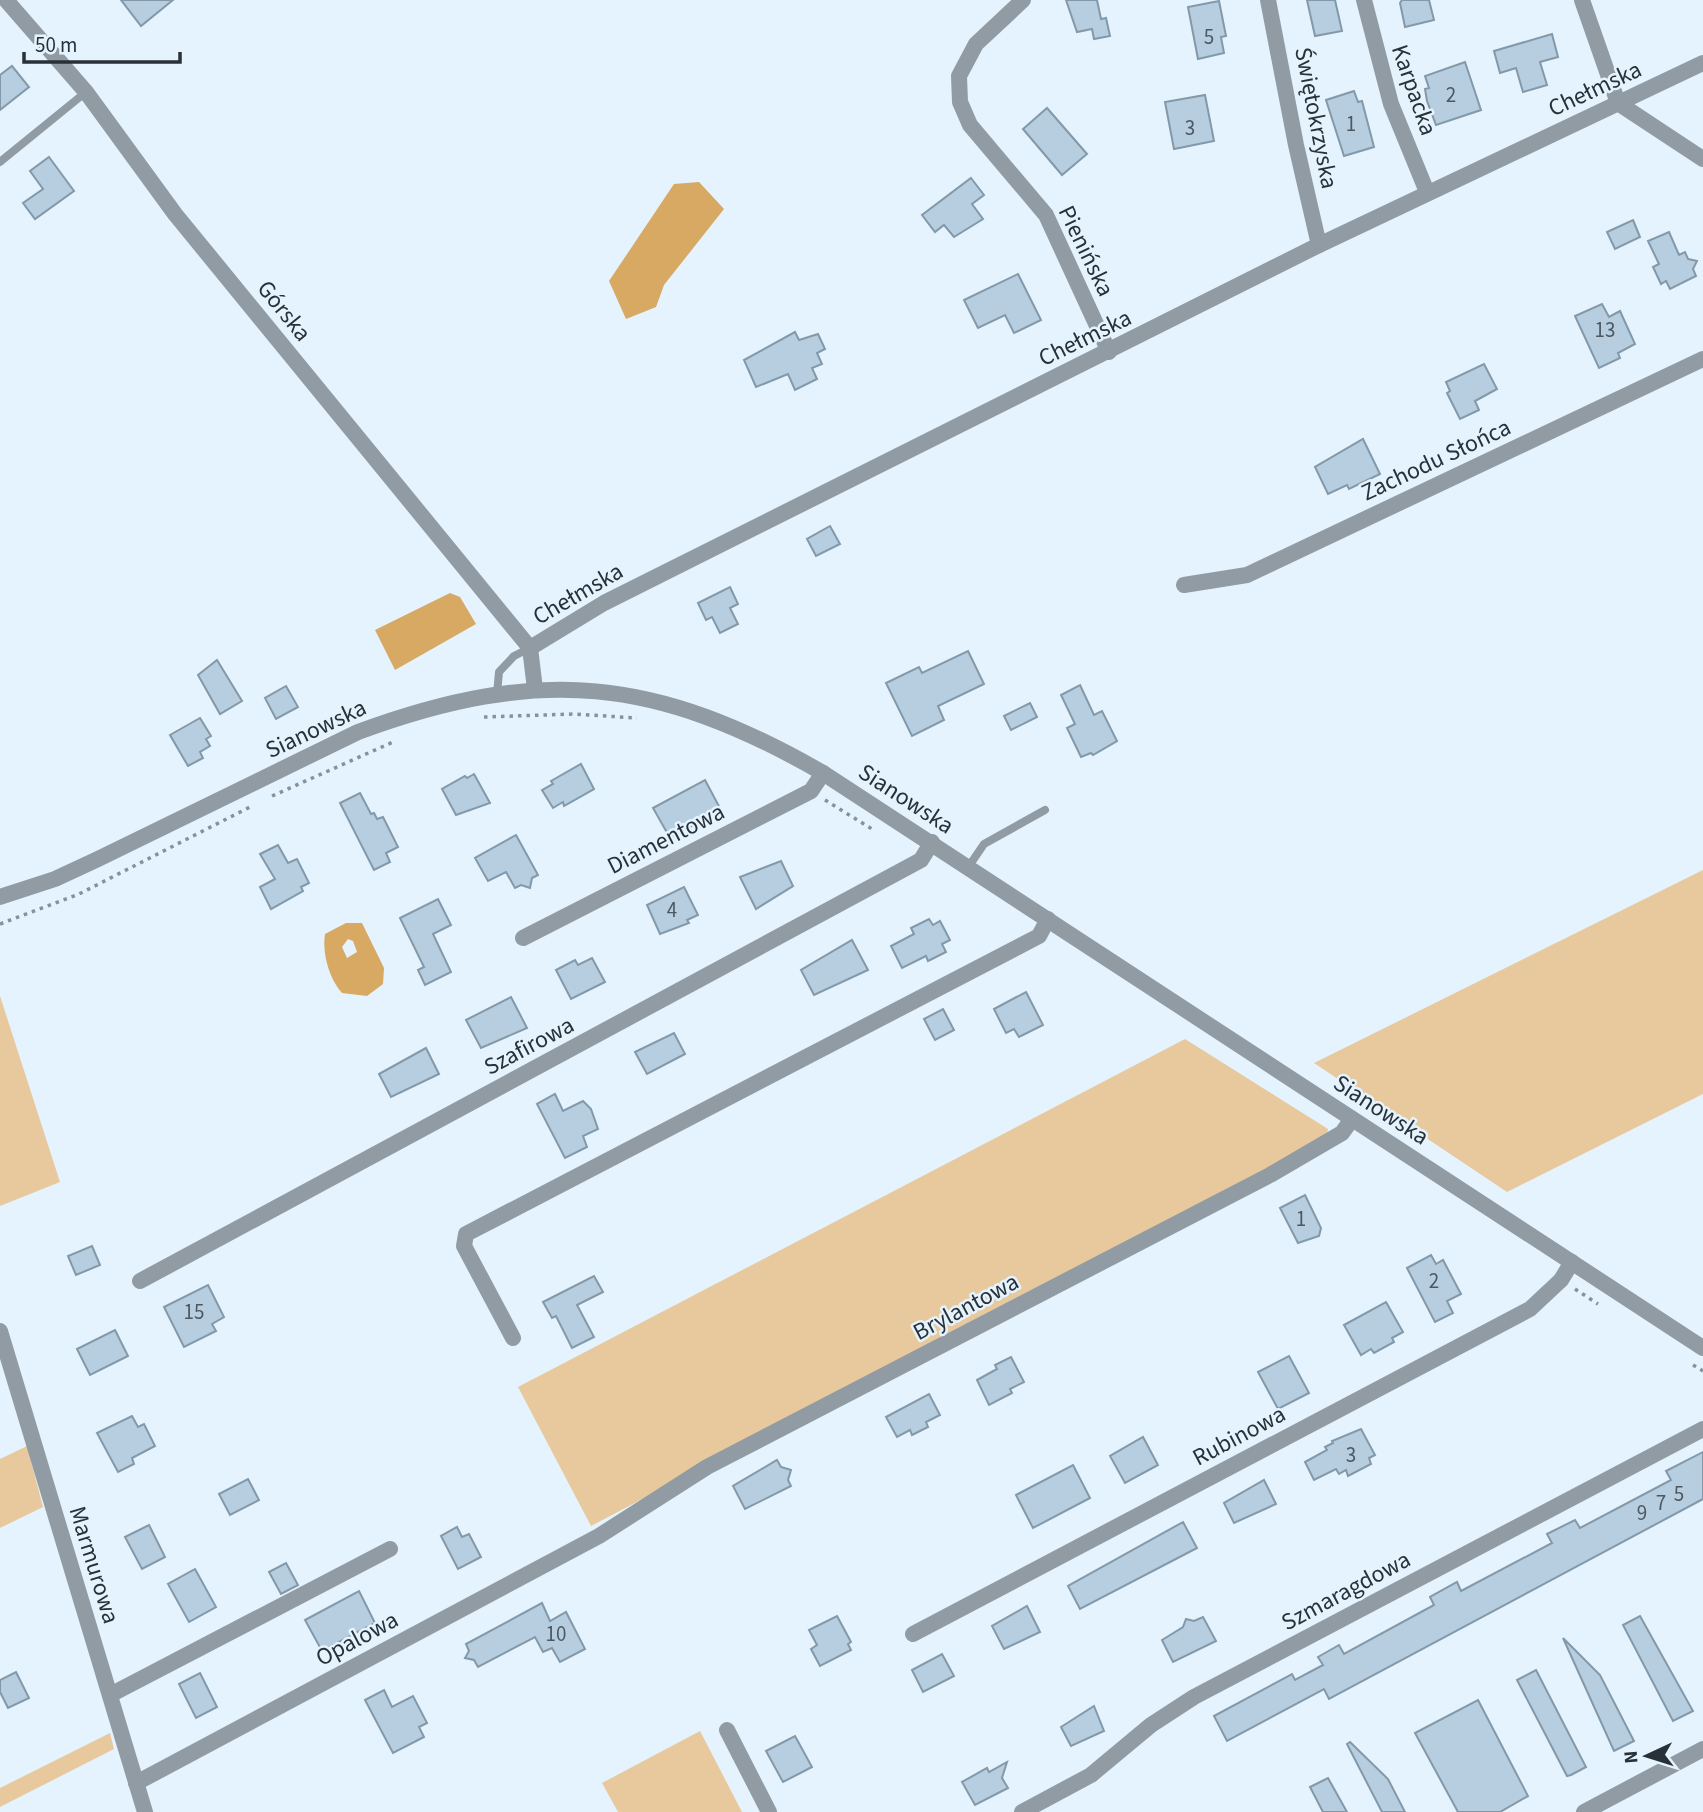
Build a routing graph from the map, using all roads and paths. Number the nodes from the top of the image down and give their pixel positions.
1 (6, 0) edge
2 (1023, 0) edge
3 (1268, 0) edge
4 (1364, 0) edge
5 (1582, 0) edge
6 (1703, 63) edge
7 (86, 92) junction
8 (1618, 103) junction
9 (1703, 159) edge
10 (0, 162) edge
11 (1427, 192) junction
12 (1319, 245) junction
13 (1110, 352) junction
14 (1703, 359) edge
15 (1184, 586) dead end
16 (530, 648) junction
17 (534, 689) junction
18 (498, 694) junction
19 (482, 717) dead end
20 (642, 718) dead end
21 (395, 741) dead end
22 (823, 773) junction
23 (811, 791) junction
24 (1045, 810) dead end
25 (877, 832) dead end
26 (932, 842) junction
27 (970, 866) junction
28 (0, 897) edge
29 (1048, 919) junction
30 (0, 924) edge
31 (523, 938) dead end
32 (1352, 1119) junction
33 (1572, 1262) junction
34 (1561, 1280) junction
35 (139, 1281) dead end
36 (1605, 1308) dead end
37 (0, 1331) edge
38 (513, 1338) dead end
39 (1703, 1348) edge
40 (1692, 1364) dead end
41 (1703, 1371) edge
42 (1703, 1429) edge
43 (599, 1536) joint
44 (390, 1549) dead end
45 (913, 1634) dead end
46 (110, 1695) junction
47 (727, 1730) dead end
48 (1703, 1749) edge
49 (136, 1783) junction
50 (145, 1812) edge
51 (769, 1812) edge
52 (1022, 1812) edge
53 (1584, 1812) edge

1 - 7 street, Górska
2 - 13 street, Pienińska
3 - 12 street, Świętokrzyska
4 - 11 street, Karpacka
5 - 8 street
6 - 8 street, Chełmska
7 - 10 lane
7 - 16 street, Górska
8 - 9 street
8 - 11 street, Chełmska
11 - 12 street, Chełmska
12 - 13 street, Chełmska
13 - 16 street, Chełmska
14 - 15 street, Zachodu Słońca
16 - 17 street, Chełmska
16 - 18 lane
17 - 18 street, Sianowska
17 - 22 street, Sianowska
18 - 28 street, Sianowska
19 - 20 path
21 - 30 path
22 - 23 street, Diamentowa
22 - 26 street, Sianowska
23 - 25 path
23 - 31 street, Diamentowa
24 - 27 lane
26 - 27 street, Sianowska
26 - 35 street, Szafirowa
27 - 29 street, Sianowska
29 - 32 street, Sianowska
29 - 38 street
32 - 33 street, Sianowska
32 - 43 street, Brylantowa
33 - 34 street, Rubinowa
33 - 39 street, Sianowska
34 - 36 path
34 - 45 street, Rubinowa
37 - 46 street, Marmurowa
40 - 41 path
42 - 52 street, Szmaragdowa
43 - 49 street, Opalowa
44 - 46 street
46 - 49 street, Marmurowa
47 - 51 street
48 - 53 street
49 - 50 street, Marmurowa

